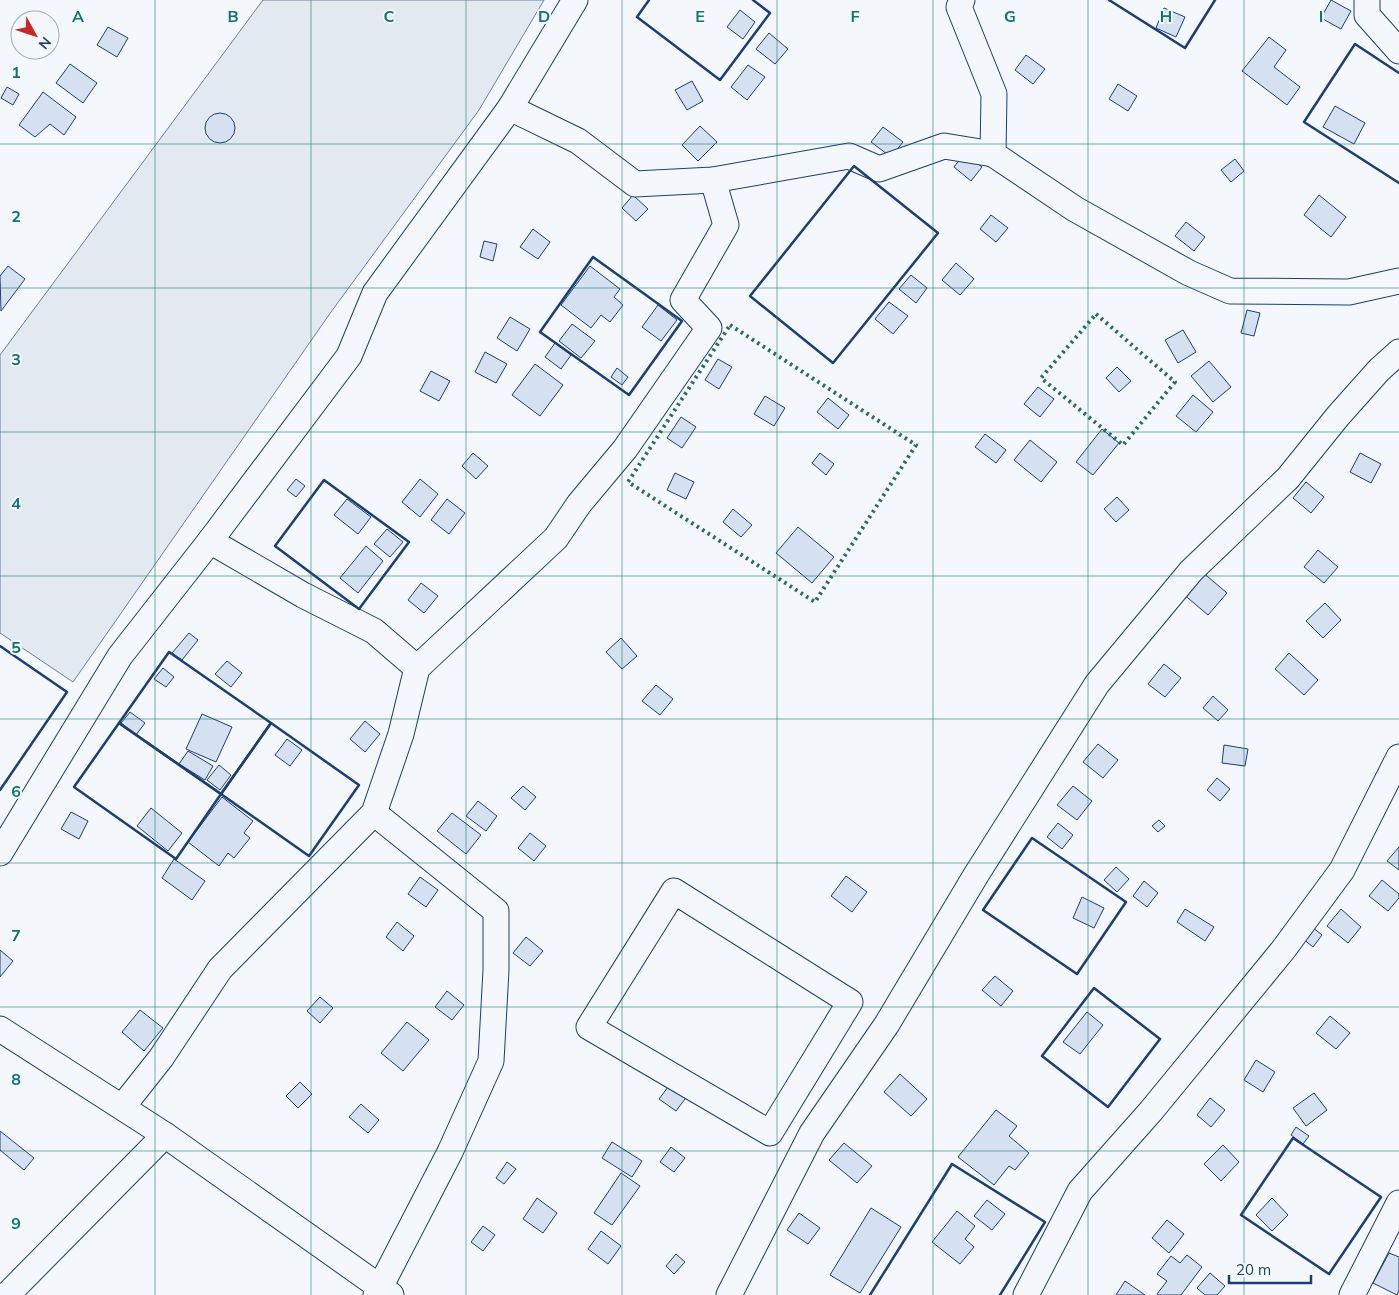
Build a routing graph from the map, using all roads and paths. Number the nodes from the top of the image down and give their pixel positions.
1 (575, 0) edge
2 (962, 0) edge
3 (1367, 0) edge
4 (1399, 51) edge
5 (510, 108) junction
6 (993, 154) junction
7 (713, 180) junction
8 (1399, 281) edge
9 (1399, 352) edge
10 (210, 541) junction
11 (417, 668) junction
12 (1399, 757) edge
13 (374, 813) junction
14 (0, 854) edge
15 (850, 1002) joint
16 (0, 1029) edge
17 (123, 1106) junction
18 (165, 1135) junction
19 (1399, 1203) edge
20 (383, 1293) edge
21 (7, 1295) edge
22 (728, 1295) edge
23 (1026, 1295) edge
24 (1352, 1295) edge

1 - 5 street
2 - 6 street
3 - 4 street
5 - 7 street
5 - 10 street
6 - 7 street
6 - 8 street
7 - 11 street
9 - 22 street
10 - 11 street
10 - 14 street
11 - 13 street
12 - 23 street
13 - 17 street
13 - 20 street
15 - 15 street
16 - 17 street
17 - 18 street
18 - 20 street
18 - 21 street
19 - 24 street

